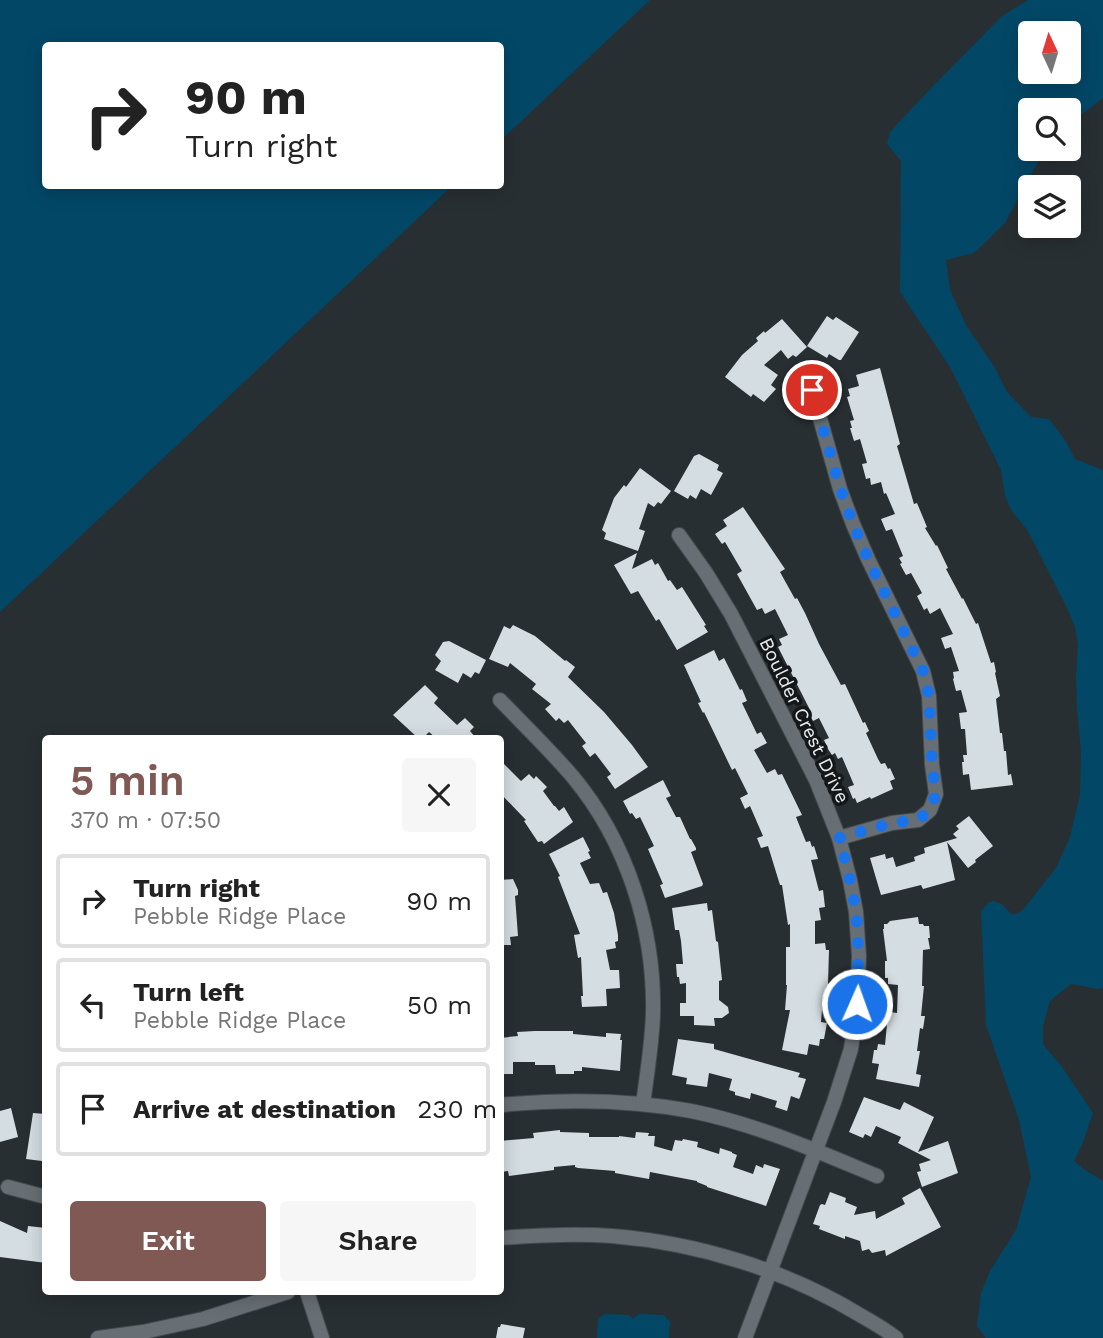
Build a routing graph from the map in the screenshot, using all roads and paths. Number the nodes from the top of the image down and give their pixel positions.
1 (812, 390) dead end
2 (679, 535) dead end
3 (500, 699) dead end
4 (839, 838) junction
5 (643, 1104) junction
6 (504, 1105) edge
7 (815, 1150) junction
8 (877, 1176) dead end
9 (8, 1187) dead end
10 (42, 1196) edge
11 (504, 1238) edge
12 (769, 1272) junction
13 (279, 1295) edge
14 (308, 1295) edge
15 (97, 1338) edge
16 (322, 1338) edge
17 (745, 1338) edge
18 (896, 1338) edge

1 - 4 street
2 - 4 street, Boulder Crest Drive
3 - 5 street
4 - 7 street, Boulder Crest Drive
5 - 6 street
5 - 7 street
7 - 8 street
7 - 12 street, Boulder Crest Drive
9 - 10 street
11 - 12 street
12 - 17 street, Boulder Crest Drive
12 - 18 street
13 - 15 street
14 - 16 street

